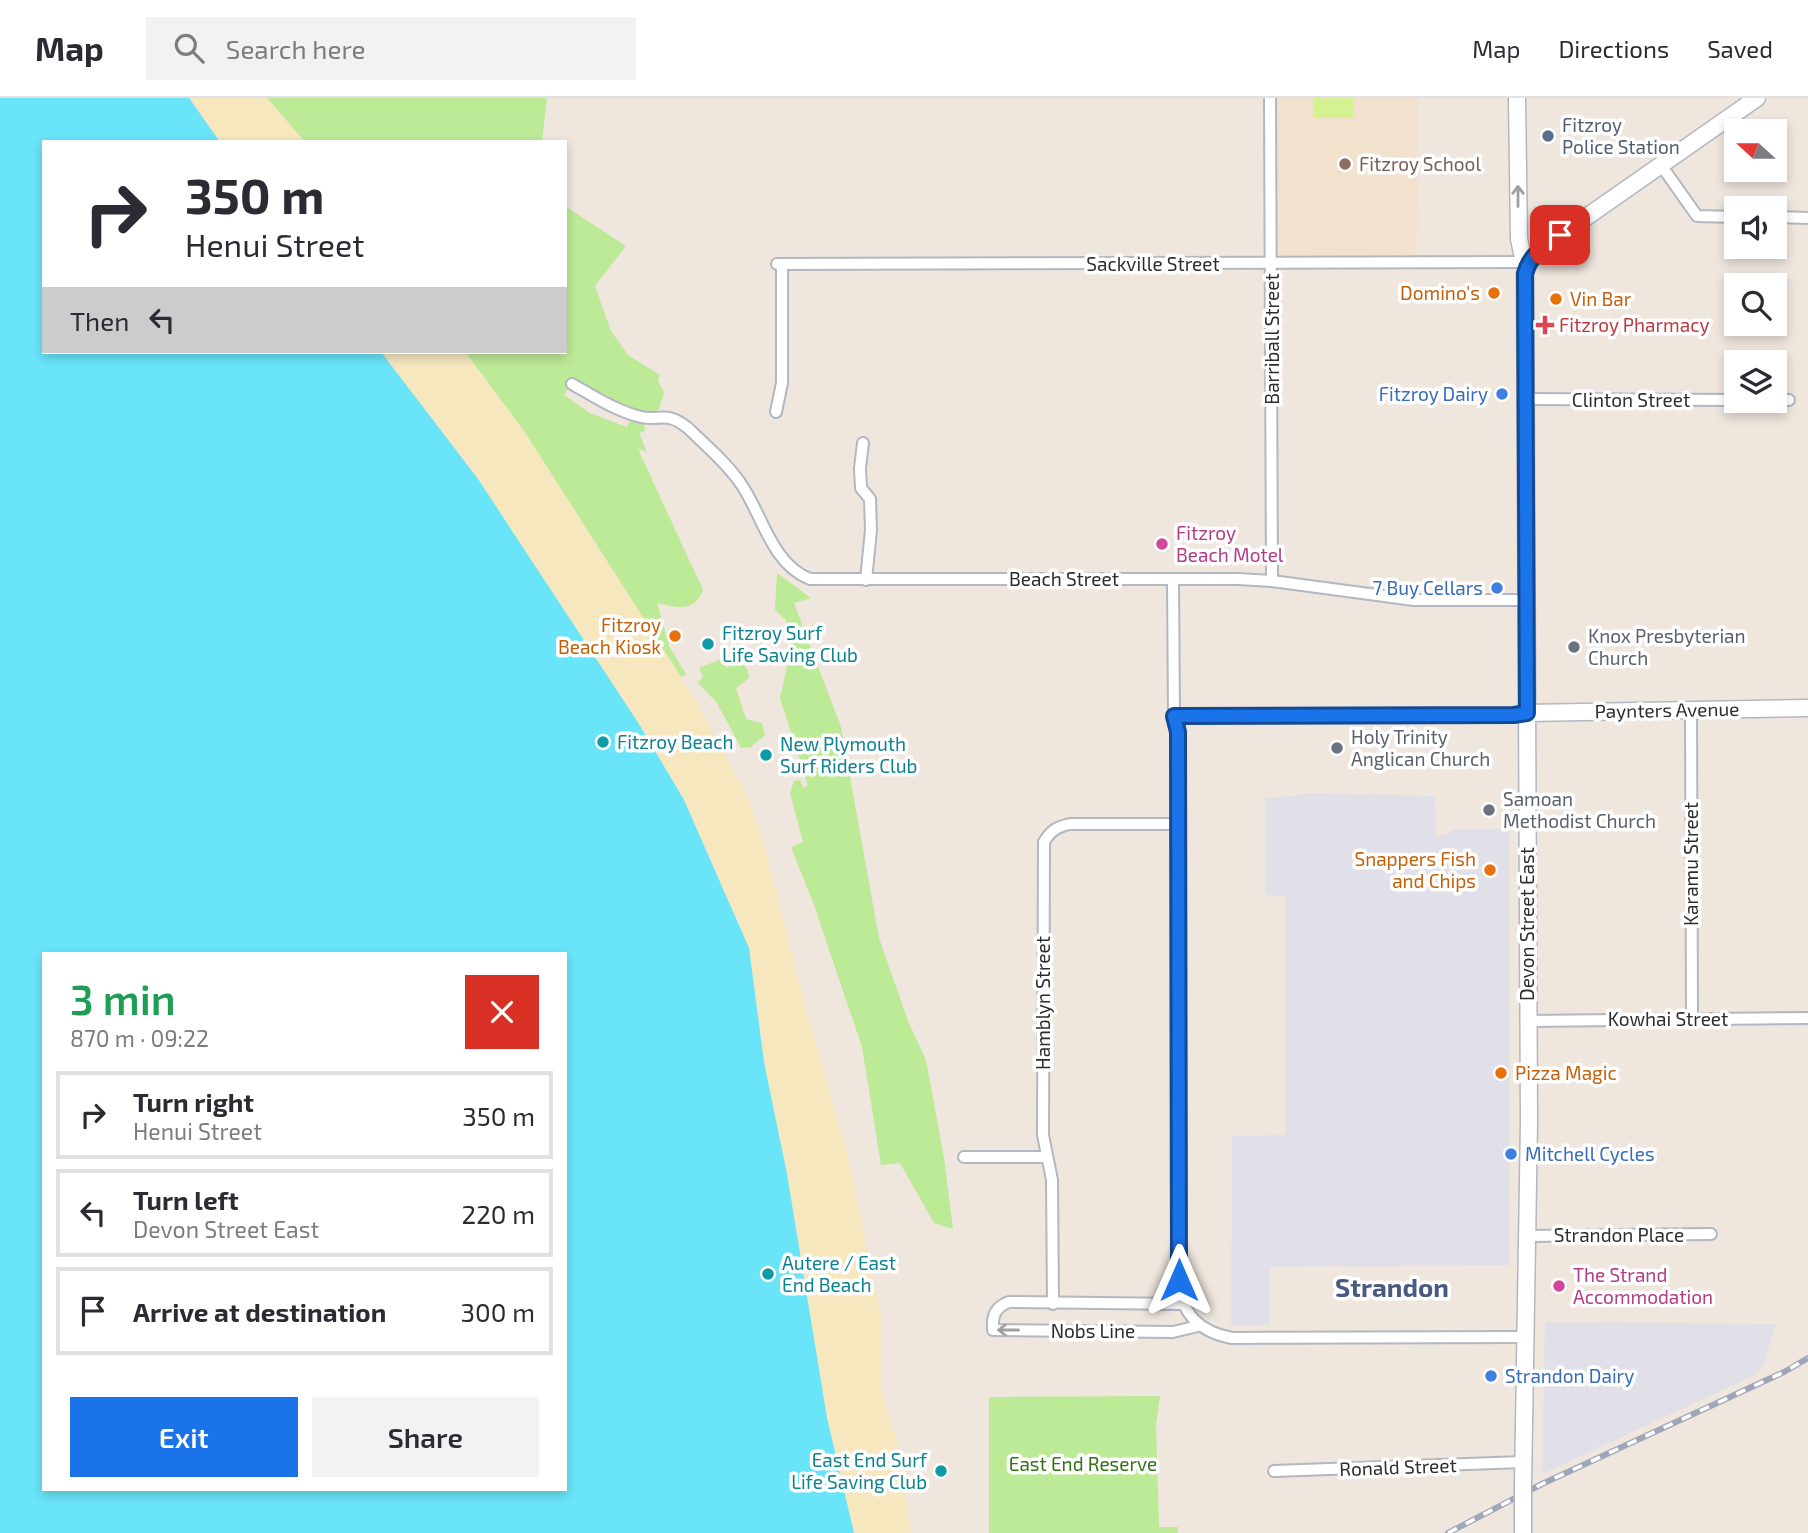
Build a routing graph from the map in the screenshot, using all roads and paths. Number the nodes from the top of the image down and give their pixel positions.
1 (1270, 98) edge
2 (1517, 98) edge
3 (1757, 98) edge
4 (1661, 165) junction
5 (1724, 217) edge
6 (1787, 217) edge
7 (1808, 218) edge
8 (1528, 262) junction
9 (1272, 263) junction
10 (572, 384) dead end
11 (1525, 399) junction
12 (1724, 400) edge
13 (776, 412) dead end
14 (863, 443) dead end
15 (1172, 579) junction
16 (866, 580) junction
17 (1272, 580) junction
18 (1526, 600) junction
19 (1808, 708) edge
20 (1690, 709) junction
21 (1527, 713) junction
22 (1174, 716) junction
23 (1178, 824) junction
24 (1692, 1018) junction
25 (1808, 1018) edge
26 (1527, 1020) junction
27 (964, 1157) dead end
28 (1046, 1157) junction
29 (1711, 1234) dead end
30 (1527, 1236) junction
31 (1053, 1304) junction
32 (1183, 1304) junction
33 (1198, 1326) junction
34 (1527, 1337) junction
35 (1523, 1462) junction
36 (1274, 1471) dead end
37 (1523, 1533) edge

1 - 9 street, Barriball Street
8 -> 2 main road
3 - 4 main road
4 - 5 street
4 - 8 main road
6 - 7 street
8 - 9 street, Sackville Street
8 - 11 main road, Devon Street East
9 - 13 street, Sackville Street
9 - 17 street, Barriball Street
10 - 16 street, Beach Street
11 - 12 street, Clinton Street
11 - 18 main road, Devon Street East
14 - 16 street
15 - 16 street, Beach Street
15 - 17 street, Beach Street
15 - 22 street
17 - 18 street, Beach Street
18 - 21 main road, Devon Street East
19 - 20 main road, Paynters Avenue
20 - 21 main road, Paynters Avenue
20 - 24 street, Karamu Street
21 - 22 street
21 - 26 main road, Devon Street East
22 - 23 street
23 - 28 street, Hamblyn Street
23 - 32 street
24 - 25 street, Kowhai Street
24 - 26 street, Kowhai Street
26 - 30 main road, Devon Street East
27 - 28 street
28 - 31 street, Hamblyn Street
29 - 30 street, Strandon Place
30 - 34 main road, Devon Street East
31 - 32 street, Nobs Line
33 -> 31 street, Nobs Line
32 - 33 street
33 - 34 street, Nobs Line
34 - 35 main road, Devon Street East
35 - 36 street, Ronald Street
35 - 37 main road, Devon Street East, bridge

